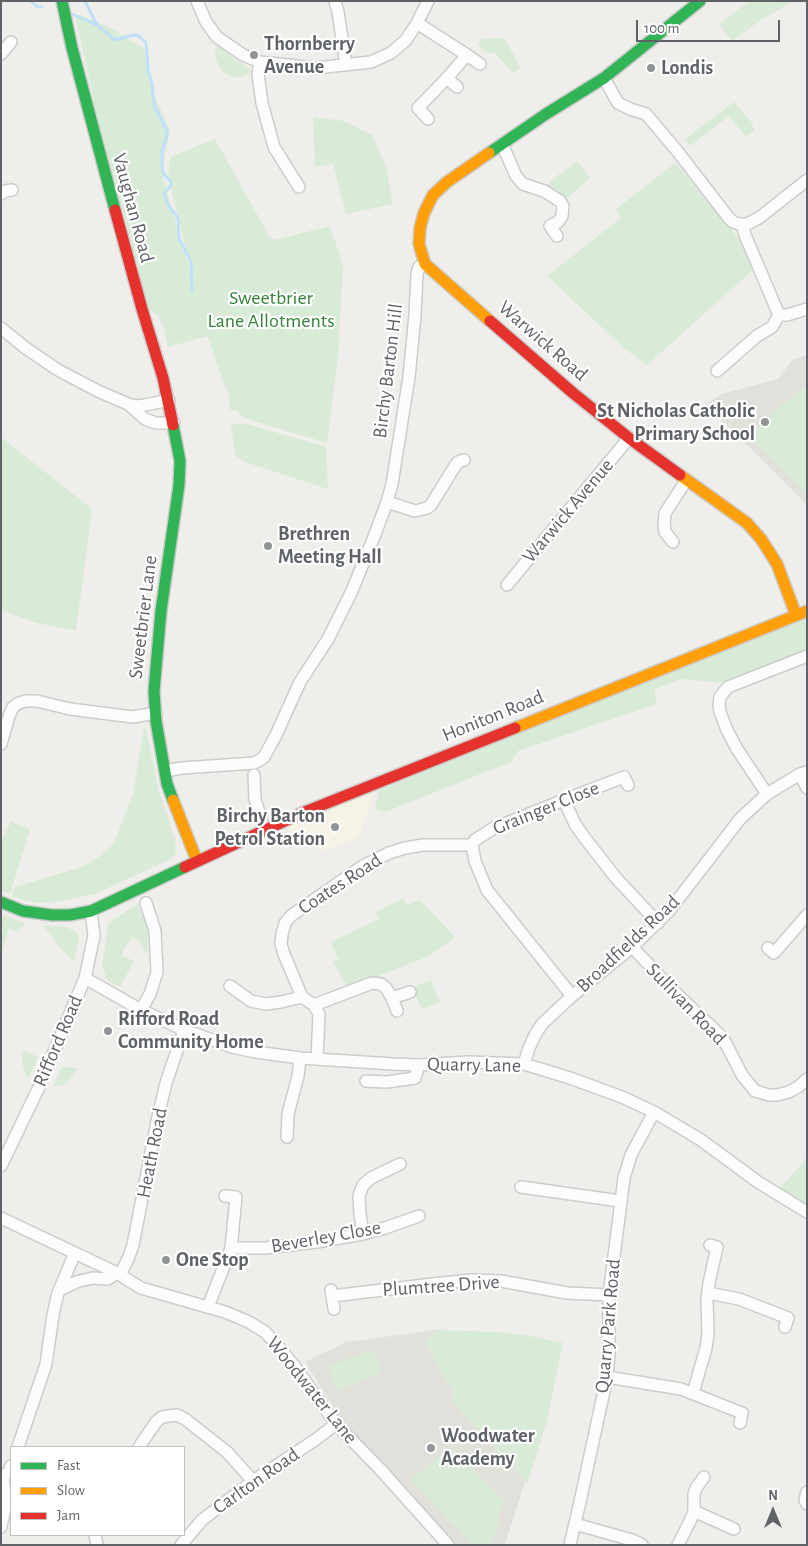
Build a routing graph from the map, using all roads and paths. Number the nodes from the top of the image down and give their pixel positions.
1 (62, 1) edge
2 (197, 1) edge
3 (335, 1) edge
4 (428, 1) edge
5 (700, 1) edge
6 (418, 23) junction
7 (12, 42) dead end
8 (1, 54) edge
9 (467, 54) junction
10 (260, 62) junction
11 (480, 64) dead end
12 (346, 65) junction
13 (447, 78) junction
14 (604, 78) junction
15 (457, 87) dead end
16 (428, 119) dead end
17 (502, 144) junction
18 (807, 180) edge
19 (299, 187) dead end
20 (745, 224) junction
21 (557, 236) dead end
22 (425, 264) junction
23 (807, 309) edge
24 (779, 315) junction
25 (1, 328) edge
26 (716, 371) dead end
27 (169, 400) junction
28 (128, 404) junction
29 (174, 423) junction
30 (629, 438) junction
31 (464, 460) dead end
32 (686, 481) junction
33 (387, 502) junction
34 (673, 542) dead end
35 (507, 585) dead end
36 (801, 613) edge
37 (807, 656) edge
38 (156, 713) junction
39 (1, 744) edge
40 (165, 771) junction
41 (803, 773) edge
42 (254, 775) dead end
43 (624, 777) dead end
44 (807, 788) edge
45 (767, 794) junction
46 (564, 800) junction
47 (264, 830) junction
48 (472, 845) junction
49 (197, 861) junction
50 (1, 902) edge
51 (146, 904) dead end
52 (91, 910) junction
53 (807, 915) edge
54 (658, 922) junction
55 (632, 947) junction
56 (774, 953) dead end
57 (85, 978) junction
58 (230, 986) dead end
59 (410, 992) dead end
60 (572, 996) junction
61 (302, 997) junction
62 (392, 998) junction
63 (314, 1005) junction
64 (141, 1010) junction
65 (397, 1011) dead end
66 (184, 1030) junction
67 (300, 1058) junction
68 (317, 1059) junction
69 (524, 1064) junction
70 (419, 1065) junction
71 (807, 1079) edge
72 (366, 1081) dead end
73 (654, 1112) junction
74 (286, 1137) dead end
75 (400, 1164) dead end
76 (1, 1166) edge
77 (521, 1187) dead end
78 (225, 1196) dead end
79 (620, 1201) junction
80 (807, 1212) edge
81 (419, 1216) dead end
82 (1, 1218) edge
83 (363, 1234) junction
84 (718, 1247) dead end
85 (231, 1248) junction
86 (74, 1253) junction
87 (119, 1274) junction
88 (60, 1290) junction
89 (708, 1293) junction
90 (609, 1295) junction
91 (208, 1307) junction
92 (334, 1309) dead end
93 (788, 1318) dead end
94 (607, 1377) junction
95 (693, 1393) junction
96 (742, 1413) dead end
97 (336, 1424) junction
98 (18, 1446) edge
99 (140, 1446) edge
100 (2, 1477) edge
101 (704, 1477) dead end
102 (254, 1481) junction
103 (807, 1492) edge
104 (807, 1504) edge
105 (694, 1511) junction
106 (575, 1524) junction
107 (1, 1527) edge
108 (734, 1529) dead end
109 (181, 1545) edge
110 (448, 1545) edge
111 (570, 1545) edge
112 (642, 1545) edge
113 (678, 1545) edge

1 - 27 street, Vaughan Road
2 - 10 street
3 - 12 street
4 - 6 street
5 - 14 street
6 - 9 street
6 - 12 street
7 - 8 street
9 - 11 street
9 - 13 street
10 - 12 street
10 - 19 street
13 - 15 street
13 - 16 street
14 - 17 street
14 - 20 street
17 - 21 street
17 - 22 street
18 - 20 street
20 - 24 street
22 - 30 street, Warwick Road
22 - 33 street, Birchy Barton Hill
23 - 24 street
24 - 26 street
25 - 28 street
27 - 28 street
27 - 29 street, Vaughan Road
28 - 29 street
29 - 38 street, Sweetbrier Lane
30 - 32 street, Warwick Road
30 - 35 street, Warwick Avenue
31 - 33 street
32 - 34 street
32 - 36 street, Warwick Road
33 - 40 street, Birchy Barton Hill
36 - 47 street, Honiton Road
37 - 45 street
38 - 39 street
38 - 40 street, Sweetbrier Lane
40 - 49 street, Sweetbrier Lane
41 - 44 street
41 - 45 street, Broadfields Road
42 - 47 street
43 - 46 street, Grainger Close
45 - 54 street, Broadfields Road
46 - 48 street, Grainger Close
46 - 54 street
47 - 49 street, Honiton Road
48 - 60 street
48 - 61 street, Coates Road
49 - 52 street, Honiton Road
50 - 52 street, Honiton Road
51 - 64 street
52 - 57 street, Rifford Road
53 - 56 street
54 - 55 street, Broadfields Road
55 - 60 street, Broadfields Road
55 - 71 street, Sullivan Road
57 - 64 street, Quarry Lane
57 - 76 street, Rifford Road
58 - 61 street
59 - 62 street
60 - 69 street, Broadfields Road
61 - 63 street
62 - 63 street
62 - 65 street
63 - 68 street
64 - 66 street, Quarry Lane
66 - 67 street, Quarry Lane
66 - 87 street, Heath Road
67 - 68 street, Quarry Lane
67 - 74 street
68 - 70 street, Quarry Lane
69 - 70 street, Quarry Lane
69 - 73 street, Quarry Lane
70 - 72 street
73 - 79 street, Quarry Park Road
73 - 80 street, Quarry Lane
75 - 83 street
77 - 79 street
78 - 85 street
79 - 90 street, Quarry Park Road
81 - 83 street, Beverley Close
82 - 86 street, Woodwater Lane
83 - 85 street, Beverley Close
84 - 89 street
85 - 91 street
86 - 87 street, Woodwater Lane
86 - 88 street
87 - 88 street
87 - 91 street, Woodwater Lane
88 - 98 street
89 - 93 street
89 - 95 street
90 - 92 street, Plumtree Drive
90 - 94 street, Quarry Park Road
91 - 97 street, Woodwater Lane
94 - 95 street
94 - 106 street, Quarry Park Road
95 - 96 street
97 - 102 street, Carlton Road
97 - 110 street, Woodwater Lane
99 - 102 street
100 - 107 street
101 - 105 street
102 - 109 street, Carlton Road
103 - 104 street
105 - 108 street
105 - 113 street
106 - 111 street, Quarry Park Road
106 - 112 street

